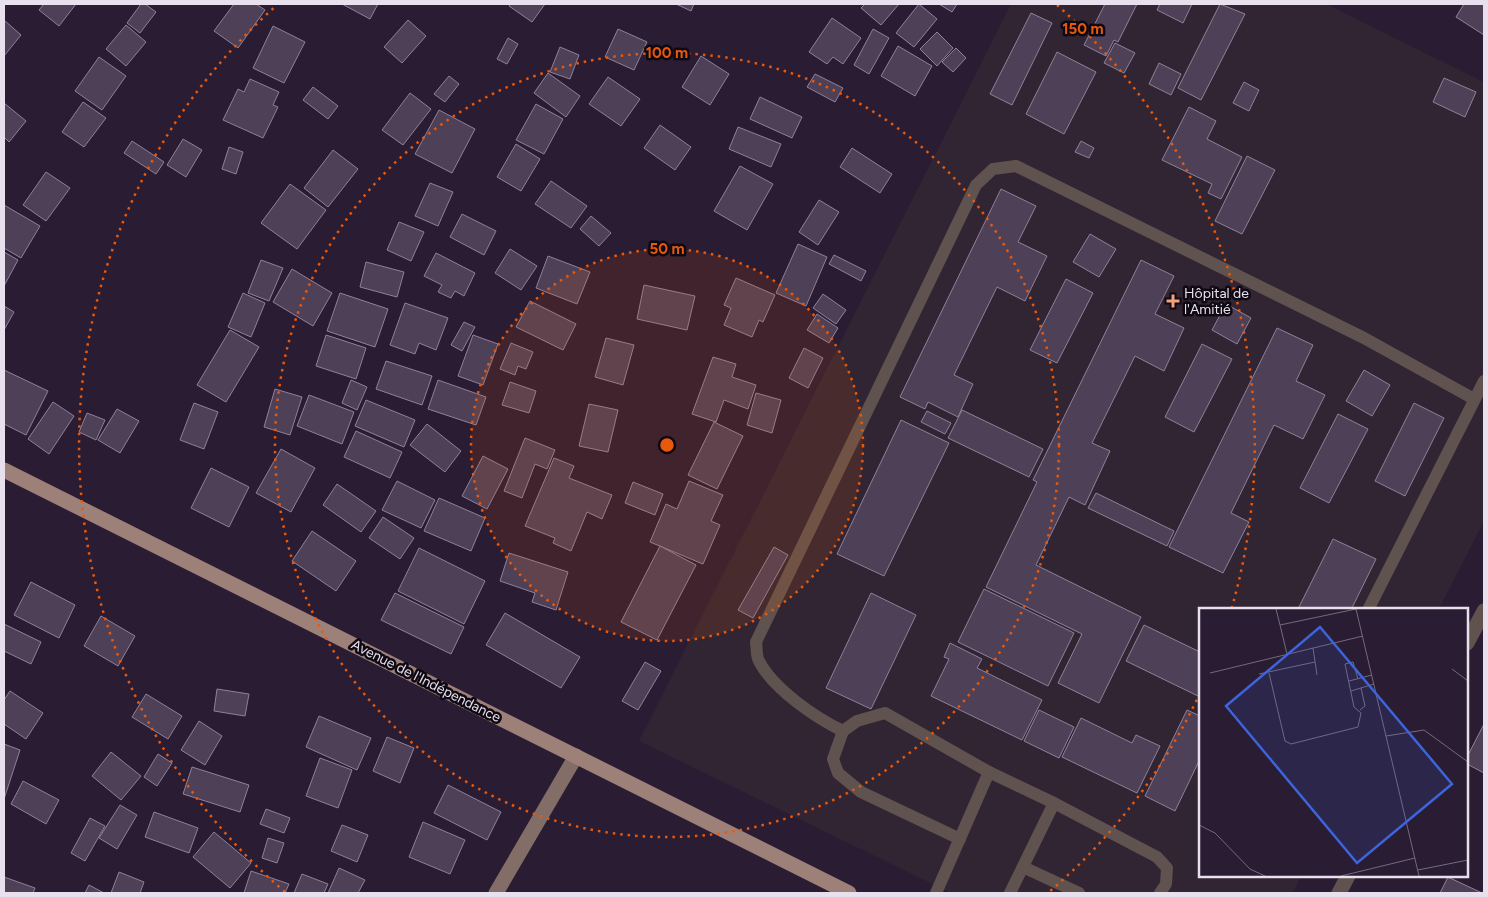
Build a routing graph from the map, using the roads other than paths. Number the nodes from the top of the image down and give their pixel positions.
1 (1484, 381) edge
2 (1474, 398) junction
3 (4, 470) edge
4 (1369, 608) edge
5 (1484, 611) edge
6 (1468, 642) edge
7 (843, 731) junction
8 (576, 756) junction
9 (989, 772) junction
10 (1054, 803) junction
11 (960, 839) junction
12 (1023, 867) junction
13 (1347, 877) edge
14 (496, 893) edge
15 (849, 893) edge
16 (936, 893) edge
17 (1010, 893) edge
18 (1079, 893) edge
19 (1160, 893) edge
20 (1339, 893) edge

1 - 2 lane
2 - 4 lane
2 - 7 lane
3 - 8 main road, Avenue de l'Indépendance
5 - 6 street
7 - 9 lane
7 - 11 lane
8 - 14 street
8 - 15 main road, Avenue de l'Indépendance
9 - 10 lane
9 - 11 lane
10 - 12 lane
10 - 19 lane
11 - 16 lane
12 - 17 lane
12 - 18 lane
13 - 20 street

